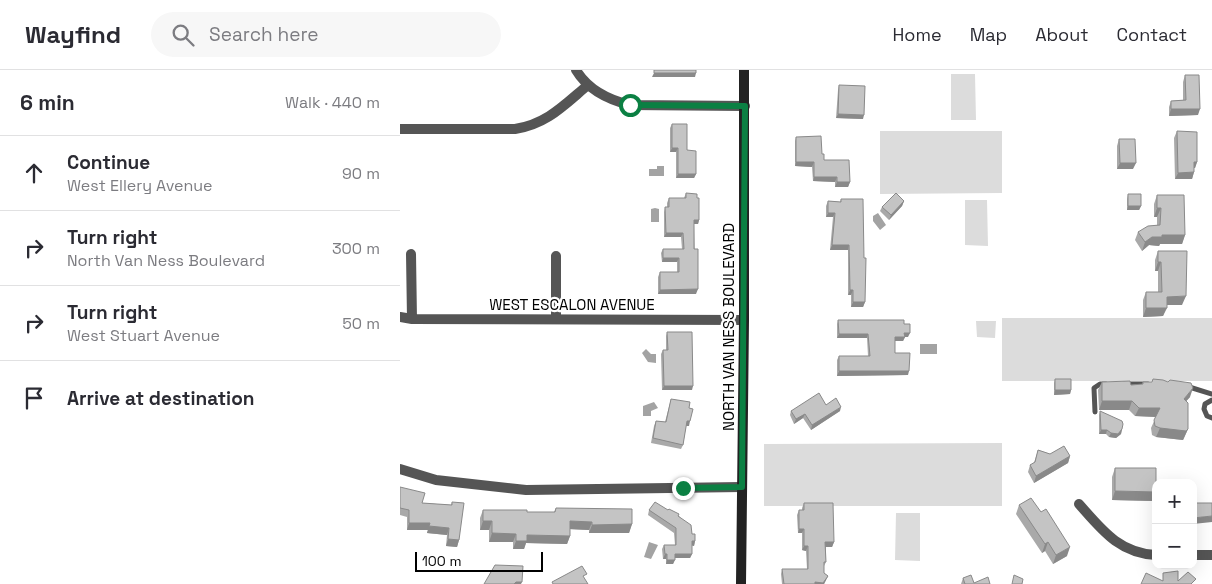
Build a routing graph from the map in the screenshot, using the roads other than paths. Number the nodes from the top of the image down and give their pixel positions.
1 (576, 70) edge
2 (744, 70) edge
3 (588, 85) junction
4 (745, 106) junction
5 (400, 129) edge
6 (412, 254) dead end
7 (556, 256) dead end
8 (400, 317) edge
9 (412, 319) junction
10 (556, 319) junction
11 (744, 320) junction
12 (1110, 384) edge
13 (1120, 384) edge
14 (1158, 384) edge
15 (1177, 384) edge
16 (1212, 394) edge
17 (1212, 400) edge
18 (1094, 412) dead end
19 (1212, 418) edge
20 (400, 469) edge
21 (742, 487) junction
22 (1079, 504) dead end
23 (1152, 554) edge
24 (1197, 555) edge
25 (1212, 555) edge
26 (740, 584) edge

1 - 3 street
2 - 4 street, NORTH VAN NESS BOULEVARD
3 - 4 street
3 - 5 street
4 - 11 street, NORTH VAN NESS BOULEVARD
6 - 9 street
7 - 10 street
8 - 9 street, WEST ESCALON AVENUE
9 - 10 street, WEST ESCALON AVENUE
10 - 11 street, WEST ESCALON AVENUE
11 - 21 street, NORTH VAN NESS BOULEVARD
12 - 18 lane
13 - 14 lane
15 - 16 lane
17 - 19 lane
20 - 21 street
21 - 26 street, NORTH VAN NESS BOULEVARD
22 - 23 street
24 - 25 street

